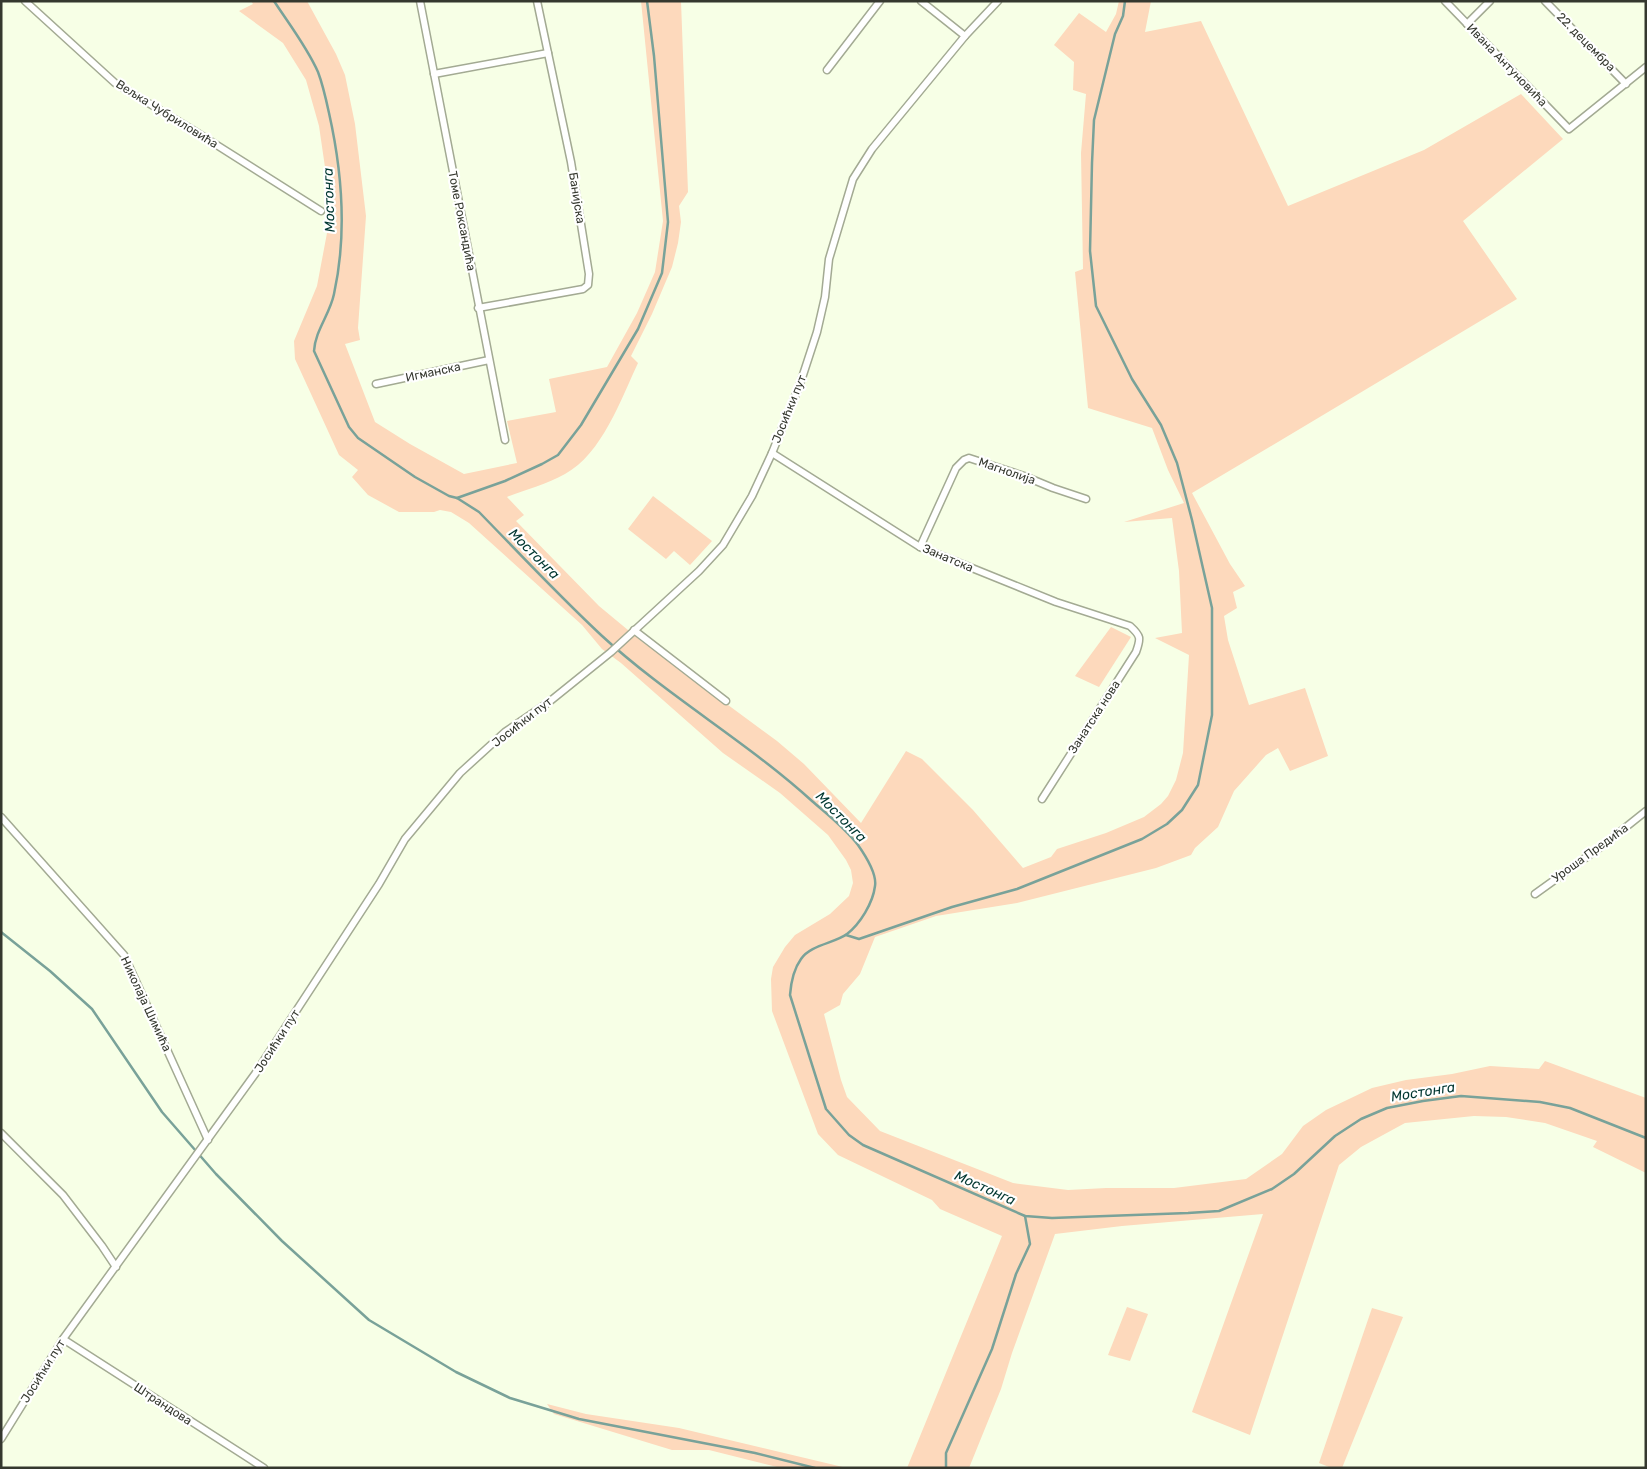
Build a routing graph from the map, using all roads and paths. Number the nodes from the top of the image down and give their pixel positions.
1 (25, 1) edge
2 (420, 1) edge
3 (538, 1) edge
4 (880, 1) edge
5 (921, 1) edge
6 (998, 1) edge
7 (1445, 1) edge
8 (1490, 1) edge
9 (1545, 1) edge
10 (1467, 24) junction
11 (964, 36) junction
12 (548, 53) junction
13 (1646, 66) edge
14 (827, 70) dead end
15 (434, 74) junction
16 (1626, 84) junction
17 (321, 211) dead end
18 (478, 308) junction
19 (489, 360) junction
20 (376, 384) dead end
21 (504, 440) dead end
22 (772, 452) junction
23 (1086, 499) dead end
24 (920, 547) junction
25 (632, 632) junction
26 (1138, 634) joint
27 (726, 701) dead end
28 (1042, 799) dead end
29 (1646, 811) edge
30 (1, 817) edge
31 (1535, 894) dead end
32 (1, 1133) edge
33 (206, 1143) junction
34 (116, 1267) junction
35 (63, 1339) junction
36 (1, 1439) edge
37 (264, 1468) edge

1 - 17 street, Вељка Чубриловића
2 - 15 street, Томе Роксандића
3 - 12 street, Банијска
4 - 14 street
5 - 11 street
6 - 11 street, Јосићки пут
7 - 10 street, Ивана Антуновића
8 - 10 street
9 - 16 street, 22. децембра
10 - 16 street, Ивана Антуновића
11 - 22 street, Јосићки пут
12 - 15 street
12 - 18 street, Банијска
13 - 16 street
15 - 18 street, Томе Роксандића
18 - 19 street, Томе Роксандића
19 - 20 street, Игманска
19 - 21 street, Томе Роксандића
22 - 24 street, Занатска
22 - 25 street, Јосићки пут
23 - 24 street, Магнолија
24 - 26 street, Занатска
25 - 27 street
25 - 33 street, Јосићки пут
26 - 28 street, Занатска нова
29 - 31 street, Уроша Предића
30 - 33 street, Николаја Шимића
32 - 34 street
33 - 34 street, Јосићки пут
34 - 35 street, Јосићки пут
35 - 36 street, Јосићки пут
35 - 37 street, Штрандова

